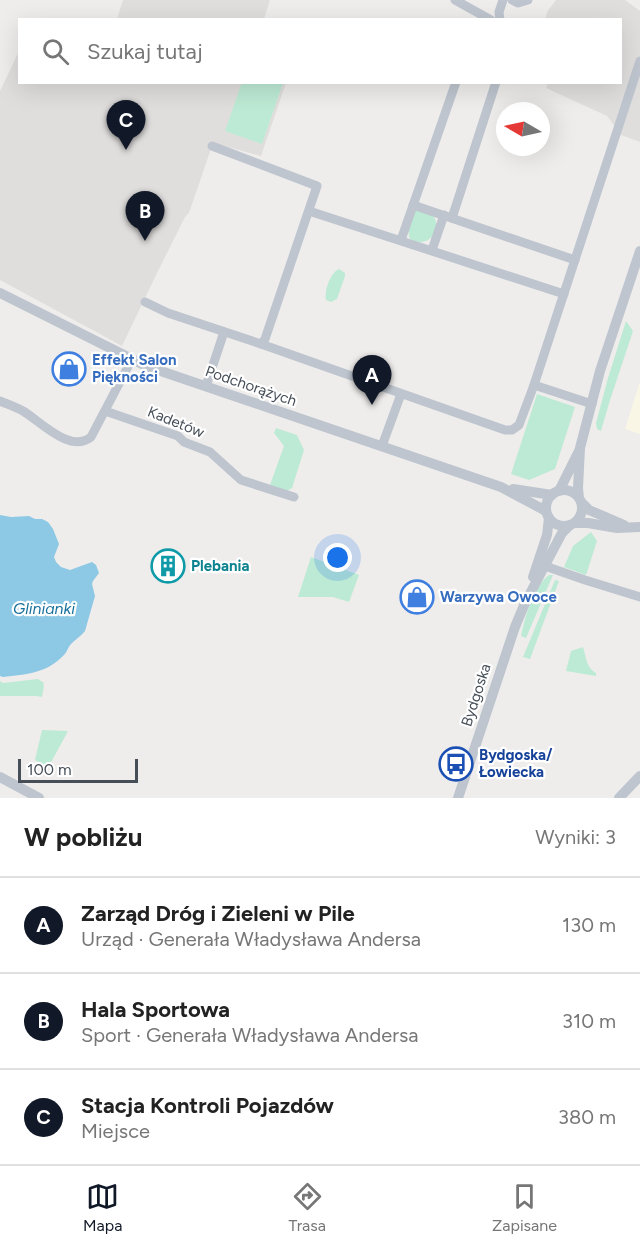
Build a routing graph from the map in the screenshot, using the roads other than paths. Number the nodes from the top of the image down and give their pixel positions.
1 (455, 0) edge
2 (503, 0) edge
3 (512, 0) edge
4 (528, 0) edge
5 (479, 16) edge
6 (500, 18) edge
7 (640, 61) edge
8 (455, 84) edge
9 (495, 84) edge
10 (212, 146) dead end
11 (413, 205) junction
12 (309, 211) junction
13 (448, 217) junction
14 (401, 240) junction
15 (432, 250) junction
16 (640, 251) edge
17 (575, 260) junction
18 (0, 293) edge
19 (564, 294) junction
20 (145, 302) dead end
21 (224, 332) junction
22 (261, 344) junction
23 (132, 359) junction
24 (534, 385) junction
25 (206, 386) junction
26 (401, 394) junction
27 (0, 401) edge
28 (592, 404) junction
29 (105, 411) junction
30 (382, 446) junction
31 (580, 448) junction
32 (501, 487) junction
33 (555, 493) junction
34 (294, 497) dead end
35 (580, 500) junction
36 (547, 515) junction
37 (573, 524) junction
38 (635, 527) edge
39 (545, 566) junction
40 (640, 597) edge
41 (525, 603) junction
42 (640, 776) edge
43 (0, 777) edge
44 (39, 798) edge
45 (458, 798) edge
46 (619, 798) edge

1 - 5 street
2 - 6 street
3 - 4 street
7 - 17 street
8 - 11 street
9 - 13 street
10 - 12 street
11 - 13 street
11 - 14 street
12 - 14 street
12 - 22 street
13 - 15 street
13 - 17 street
14 - 15 street
15 - 19 street
16 - 28 street
17 - 19 street
18 - 23 street, Podchorążych
19 - 24 street
20 - 21 street
21 - 22 street
21 - 25 street
22 - 26 street
23 - 25 street, Podchorążych
23 - 29 street
24 - 26 street
24 - 28 street
25 - 30 street, Podchorążych
26 - 30 street
27 - 29 street
28 - 31 street
29 - 34 street, Kadetów
30 - 32 street, Podchorążych
31 - 33 street
31 - 35 street
32 - 33 street, Podchorążych
32 - 36 street, Podchorążych
33 - 35 street
33 - 36 street
35 - 37 street
35 - 38 street
36 - 37 street
36 - 41 street, Bydgoska
37 - 38 street
37 - 39 street, Bydgoska
39 - 40 street
39 - 41 street, Bydgoska
41 - 45 street, Bydgoska
42 - 46 street
43 - 44 street

